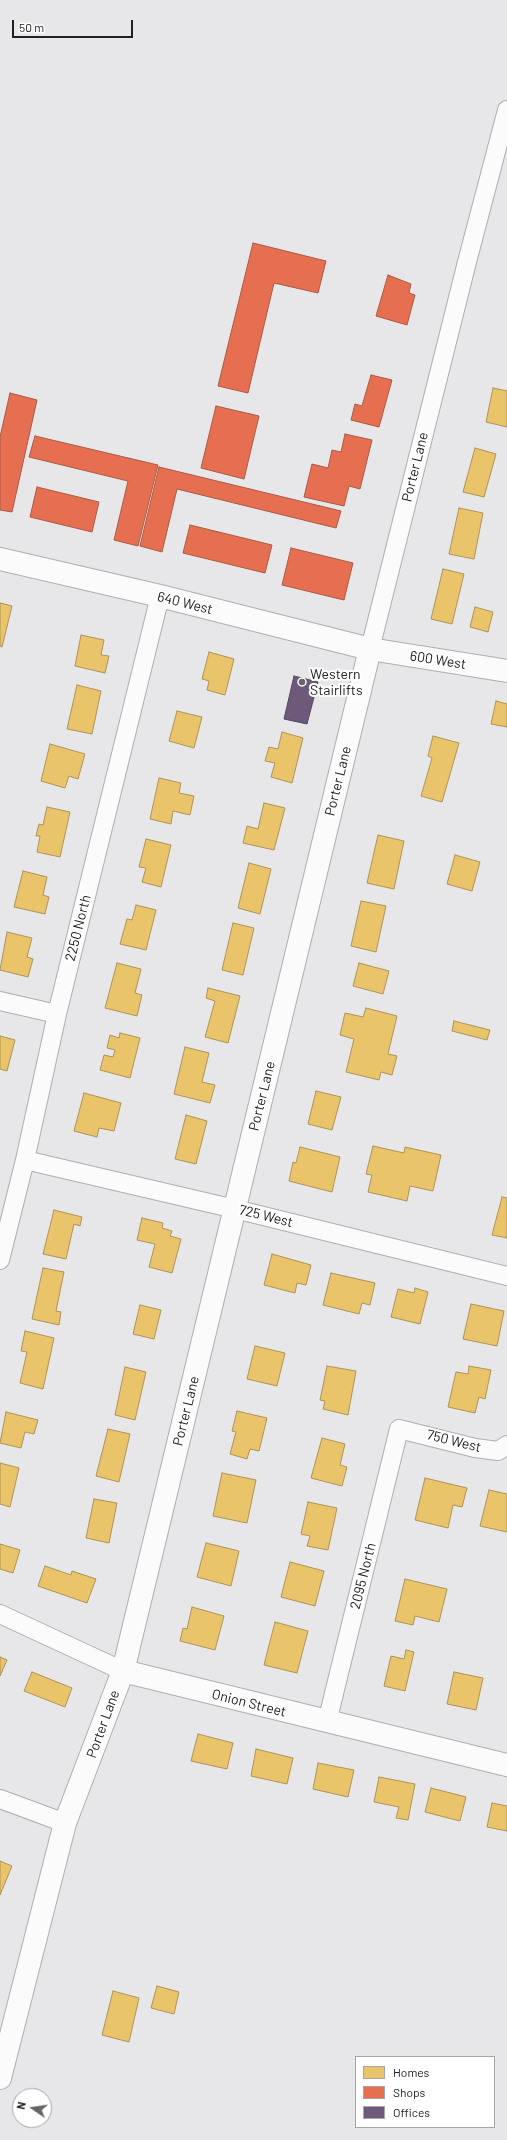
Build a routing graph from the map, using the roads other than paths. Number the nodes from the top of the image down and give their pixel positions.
1 (507, 110) edge
2 (0, 559) edge
3 (160, 596) junction
4 (370, 649) junction
5 (507, 670) edge
6 (0, 1001) edge
7 (57, 1014) junction
8 (25, 1160) junction
9 (235, 1209) junction
10 (0, 1260) edge
11 (507, 1276) edge
12 (399, 1429) joint
13 (507, 1445) edge
14 (0, 1614) edge
15 (123, 1670) junction
16 (327, 1722) junction
17 (507, 1765) edge
18 (0, 1799) edge
19 (64, 1823) junction
20 (0, 2078) edge

1 - 4 street, Porter Lane
2 - 3 street, 640 West
3 - 4 street, 640 West
3 - 7 street, 2250 North
4 - 5 street, 600 West
4 - 9 street, Porter Lane
6 - 7 street
7 - 8 street, 2250 North
8 - 9 street, 725 West
8 - 10 street, 2250 North
9 - 11 street, 725 West
9 - 15 street, Porter Lane
12 - 13 street, 750 West
12 - 16 street, 2095 North
14 - 15 street, Onion Street
15 - 16 street, Onion Street
15 - 19 street, Porter Lane
16 - 17 street, Onion Street
18 - 19 street
19 - 20 street, Porter Lane

